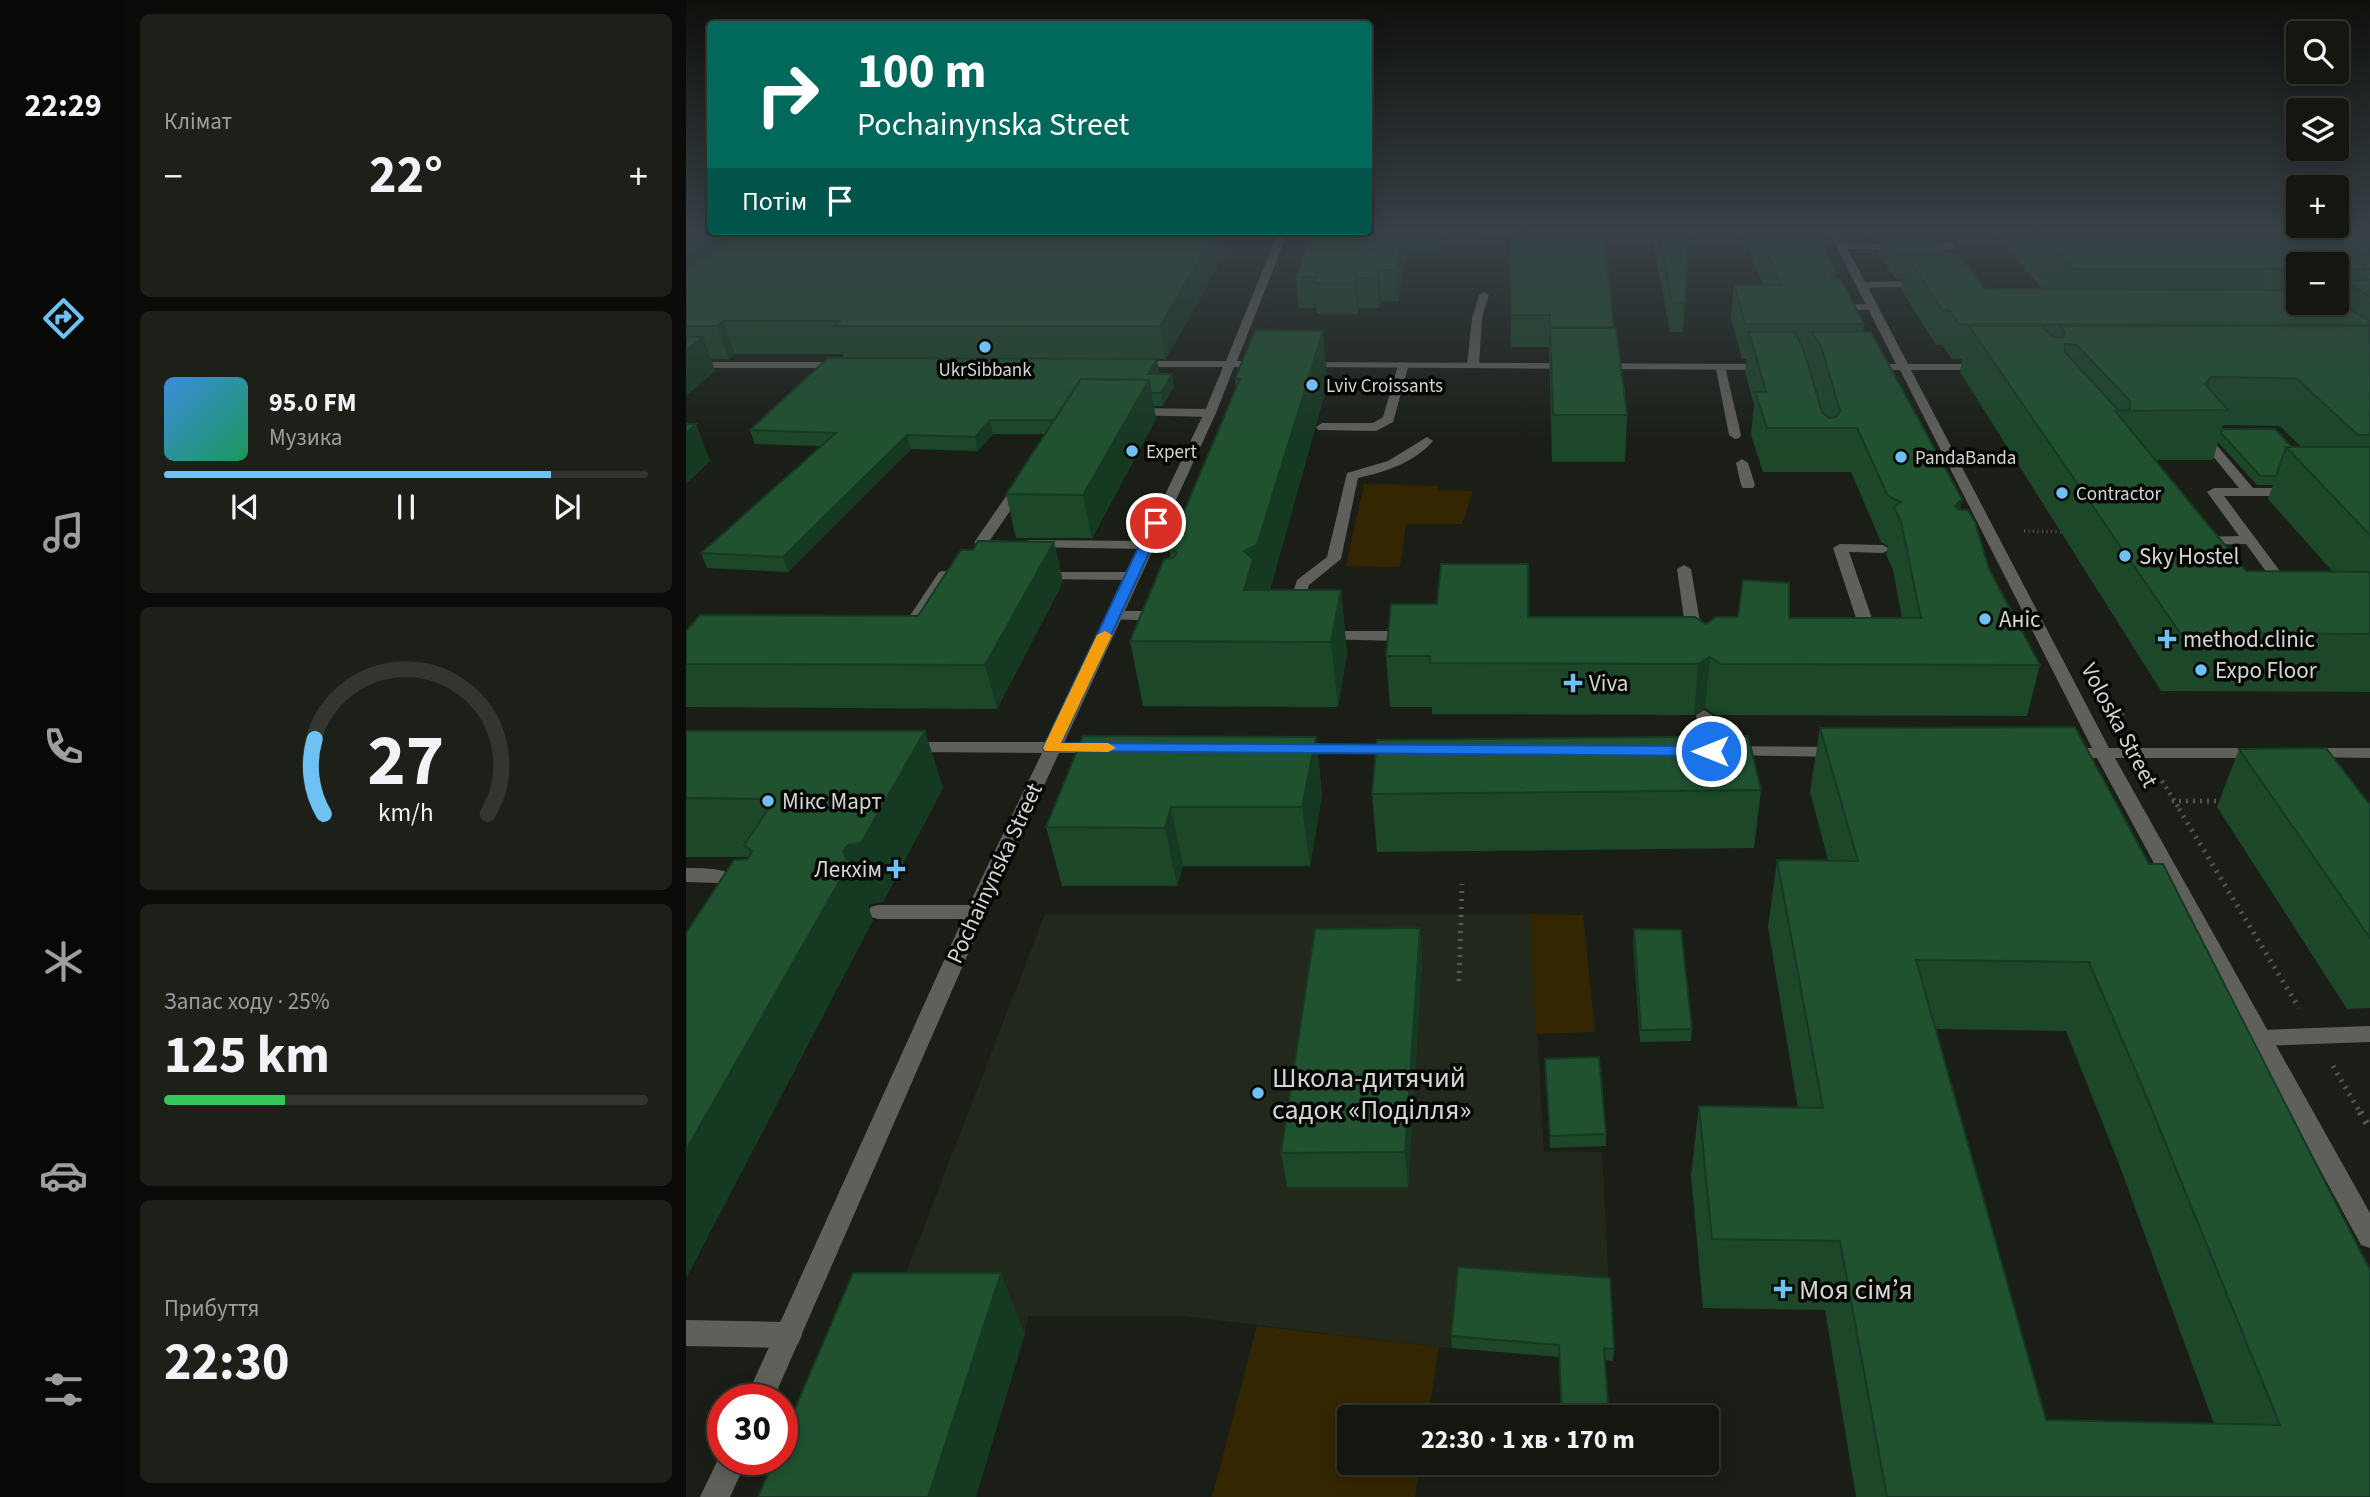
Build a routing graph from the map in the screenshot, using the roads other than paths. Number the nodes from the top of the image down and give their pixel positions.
1 (1255, 302) edge
2 (1482, 302) edge
3 (1870, 302) edge
4 (1873, 307) junction
5 (1834, 308) edge
6 (1123, 364) edge
7 (1231, 364) junction
8 (1281, 364) edge
9 (1294, 364) edge
10 (1403, 364) junction
11 (686, 365) edge
12 (864, 365) edge
13 (1473, 365) junction
14 (1719, 366) junction
15 (1784, 367) edge
16 (1850, 367) edge
17 (1905, 367) junction
18 (1998, 367) edge
19 (1121, 412) edge
20 (1210, 413) junction
21 (1322, 427) dead end
22 (2211, 431) edge
23 (1735, 435) dead end
24 (1427, 441) dead end
25 (1742, 463) dead end
26 (1027, 476) edge
27 (1748, 485) dead end
28 (2249, 492) junction
29 (2310, 492) edge
30 (2250, 540) junction
31 (1146, 545) junction
32 (1883, 549) dead end
33 (1978, 552) edge
34 (2000, 552) junction
35 (2194, 552) edge
36 (1684, 569) dead end
37 (983, 575) edge
38 (1023, 576) edge
39 (1132, 576) junction
40 (2291, 595) edge
41 (1177, 615) edge
42 (1113, 616) junction
43 (1289, 618) edge
44 (1868, 630) edge
45 (1312, 636) edge
46 (1401, 636) edge
47 (903, 638) edge
48 (1699, 656) edge
49 (1704, 715) dead end
50 (890, 747) edge
51 (1051, 748) junction
52 (1120, 748) edge
53 (1282, 748) edge
54 (1419, 749) edge
55 (1856, 752) edge
56 (2043, 752) edge
57 (2104, 753) junction
58 (2319, 753) junction
59 (2370, 753) edge
60 (2333, 772) edge
61 (686, 875) edge
62 (748, 904) edge
63 (878, 912) dead end
64 (976, 912) junction
65 (2370, 1034) edge
66 (2261, 1038) junction
67 (2370, 1237) edge
68 (686, 1333) edge
69 (789, 1335) junction
70 (766, 1384) edge
71 (725, 1475) edge
72 (715, 1497) edge

1 - 7 street, Pochainynska Street
2 - 13 street
3 - 4 street, Voloska Street
4 - 5 street
4 - 17 street, Voloska Street
6 - 7 street
7 - 8 street
7 - 20 street, Pochainynska Street
9 - 10 street
10 - 13 street
10 - 21 street
11 - 12 street
13 - 14 street
14 - 15 street
14 - 23 street
16 - 17 street
17 - 18 street
17 - 34 street, Voloska Street
19 - 20 street
20 - 31 street, Pochainynska Street
22 - 28 street
24 - 43 street
25 - 27 street
26 - 31 street
28 - 29 street
28 - 30 street
30 - 35 street
30 - 40 street
31 - 39 street, Pochainynska Street
32 - 44 street
33 - 34 street
34 - 57 street, Voloska Street
36 - 48 street
37 - 47 street
38 - 39 street
39 - 42 street, Pochainynska Street
41 - 42 street
42 - 51 street, Pochainynska Street
45 - 46 street
49 - 55 street
50 - 51 street
51 - 52 street
51 - 64 street, Pochainynska Street
53 - 54 street
56 - 57 street
57 - 58 street
57 - 66 street, Voloska Street
58 - 59 street
58 - 60 street
61 - 62 street
63 - 64 street
64 - 69 street, Pochainynska Street
65 - 66 street
66 - 67 street, Voloska Street
68 - 69 street
69 - 70 street, Pochainynska Street
71 - 72 street

